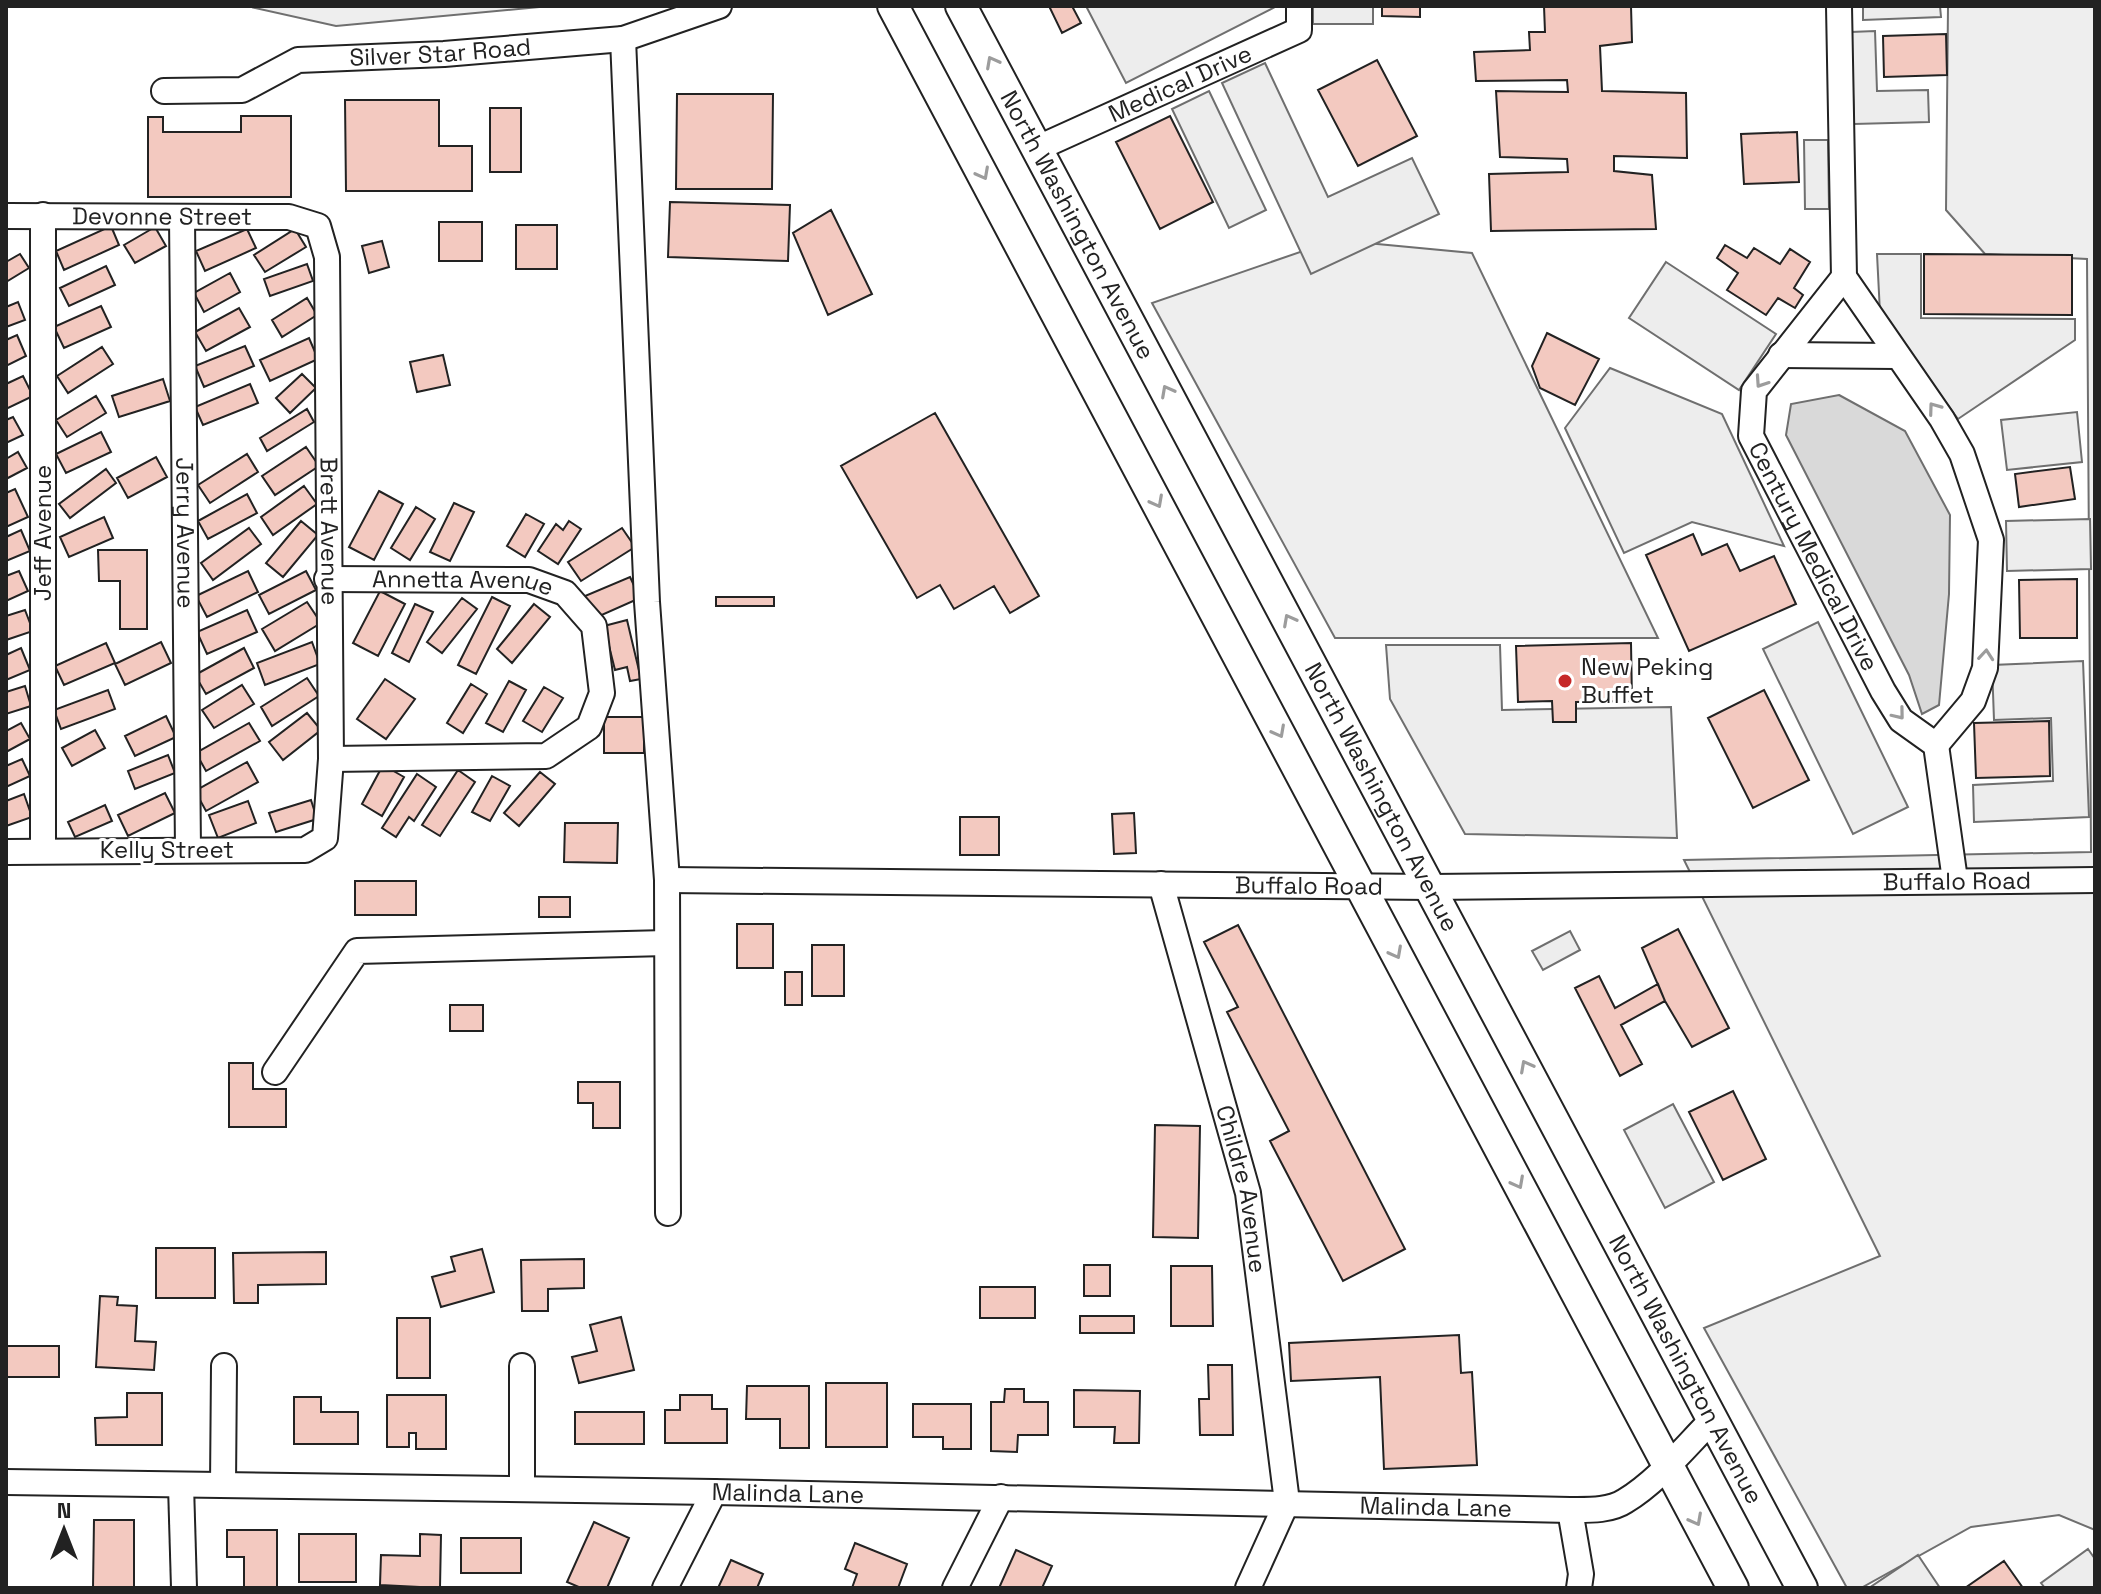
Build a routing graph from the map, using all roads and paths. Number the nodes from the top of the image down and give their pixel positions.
1 (719, 6) edge
2 (893, 6) edge
3 (961, 6) edge
4 (1299, 6) edge
5 (1839, 6) edge
6 (623, 39) junction
7 (164, 91) dead end
8 (1038, 148) junction
9 (43, 215) junction
10 (6, 216) edge
11 (182, 217) junction
12 (318, 226) joint
13 (1844, 277) junction
14 (1781, 355) junction
15 (1896, 356) junction
16 (327, 579) junction
17 (1936, 745) junction
18 (331, 759) junction
19 (325, 838) joint
20 (188, 850) junction
21 (43, 851) junction
22 (6, 852) edge
23 (667, 880) junction
24 (1955, 880) junction
25 (2095, 880) edge
26 (1161, 884) junction
27 (1360, 884) junction
28 (1431, 887) junction
29 (666, 943) junction
30 (275, 1072) dead end
31 (668, 1213) dead end
32 (224, 1366) dead end
33 (522, 1366) dead end
34 (1712, 1420) junction
35 (1667, 1466) junction
36 (6, 1482) edge
37 (181, 1485) junction
38 (223, 1485) junction
39 (522, 1489) junction
40 (714, 1492) junction
41 (1001, 1497) junction
42 (1287, 1502) junction
43 (1570, 1510) junction
44 (184, 1588) edge
45 (665, 1588) edge
46 (955, 1588) edge
47 (1248, 1588) edge
48 (1579, 1588) edge
49 (1733, 1588) edge
50 (1802, 1588) edge

1 - 6 street, Silver Star Road
2 -> 27 main road
8 -> 3 main road, North Washington Avenue
4 - 8 street, Medical Drive
5 - 13 street
6 - 7 street, Silver Star Road
6 - 23 street
28 -> 8 main road, North Washington Avenue
9 - 10 street, Devonne Street
9 - 11 street, Devonne Street
9 - 21 street, Jeff Avenue
11 - 12 street, Devonne Street
11 - 20 street, Jerry Avenue
12 - 16 street, Brett Avenue
13 - 14 street, Century Medical Drive
13 - 15 street
14 - 15 street
14 -> 17 street, Century Medical Drive
17 -> 15 street
16 - 18 street, Brett Avenue
16 - 18 street, Annetta Avenue
17 - 24 street
18 - 19 street, Brett Avenue
19 - 20 street, Kelly Street
20 - 21 street, Kelly Street
21 - 22 street, Kelly Street
23 - 26 street, Buffalo Road
23 - 29 street
24 - 25 street, Buffalo Road
24 - 28 street, Buffalo Road
26 - 27 street, Buffalo Road
26 - 42 street, Childre Avenue
27 - 28 street, Buffalo Road
27 -> 35 main road
34 -> 28 main road, North Washington Avenue
29 - 30 street
29 - 31 street
32 - 38 street
33 - 39 street
34 - 35 street, Malinda Lane
34 - 50 main road, North Washington Avenue
35 - 43 street, Malinda Lane
35 -> 49 main road
36 - 37 street, Malinda Lane
37 - 38 street, Malinda Lane
37 - 44 street
38 - 39 street, Malinda Lane
39 - 40 street, Malinda Lane
40 - 41 street, Malinda Lane
40 - 45 street
41 - 42 street, Malinda Lane
41 - 46 street
42 - 43 street, Malinda Lane
42 - 47 street
43 - 48 street

